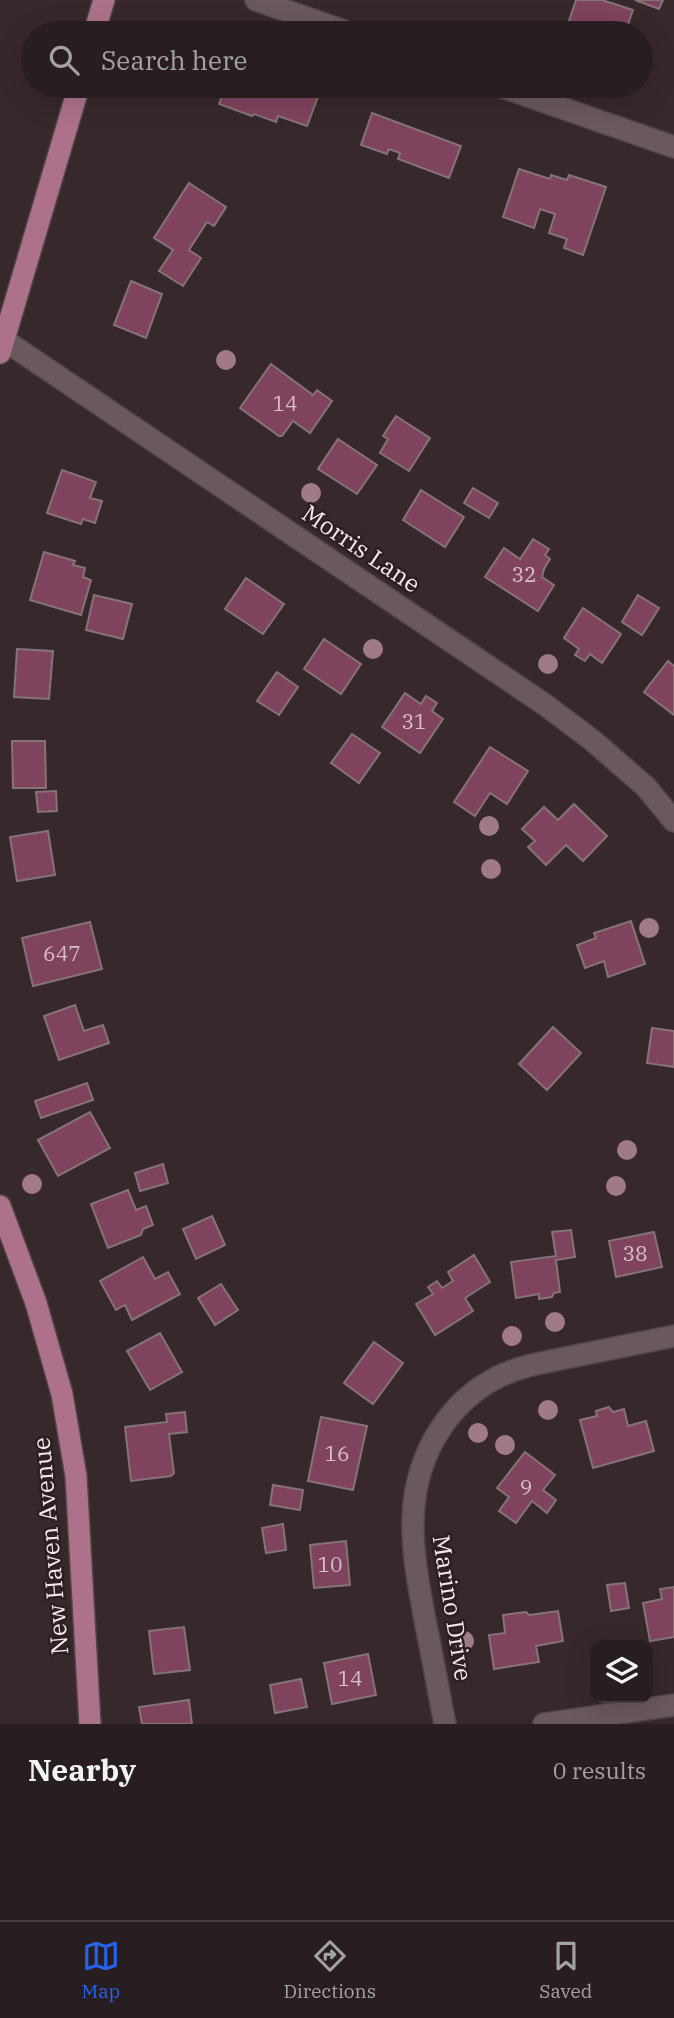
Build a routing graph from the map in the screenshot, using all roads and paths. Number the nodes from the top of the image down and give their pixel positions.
1 (104, 0) edge
2 (256, 0) edge
3 (98, 21) edge
4 (316, 21) edge
5 (75, 98) edge
6 (533, 98) edge
7 (674, 147) edge
8 (2, 346) edge
9 (674, 821) edge
10 (0, 1206) edge
11 (674, 1336) edge
12 (674, 1705) edge
13 (90, 1724) edge
14 (445, 1724) edge
15 (544, 1724) edge

1 - 3 main road
2 - 4 street
5 - 8 main road
6 - 7 street
8 - 9 street, Morris Lane
10 - 13 main road, New Haven Avenue
11 - 14 street, Marino Drive
12 - 15 street

